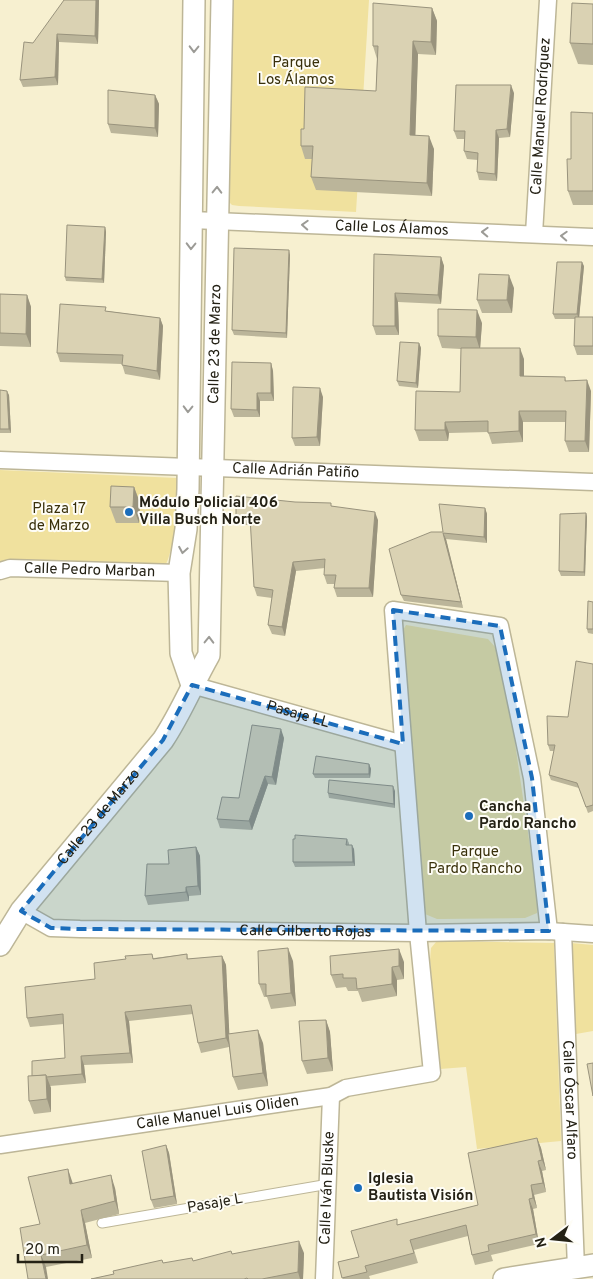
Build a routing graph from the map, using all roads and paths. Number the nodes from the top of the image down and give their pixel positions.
1 (194, 0) edge
2 (222, 0) edge
3 (548, 0) edge
4 (192, 220) junction
5 (217, 221) junction
6 (534, 234) junction
7 (593, 237) edge
8 (0, 460) edge
9 (212, 466) junction
10 (186, 467) junction
11 (593, 482) edge
12 (0, 570) edge
13 (179, 573) junction
14 (192, 684) junction
15 (403, 744) junction
16 (21, 911) junction
17 (556, 932) junction
18 (418, 933) junction
19 (593, 934) edge
20 (0, 945) edge
21 (331, 1096) junction
22 (0, 1145) edge
23 (329, 1184) junction
24 (102, 1223) dead end
25 (584, 1266) edge
26 (510, 1278) edge
27 (324, 1279) edge

1 -> 4 street, Calle 23 de Marzo
5 -> 2 street, Calle 23 de Marzo
3 - 6 street, Calle Manuel Rodríguez
4 - 5 street, Calle Los Álamos
4 -> 10 street, Calle 23 de Marzo
6 -> 5 street, Calle Los Álamos
5 - 9 street, Calle 23 de Marzo
7 -> 6 street, Calle Los Álamos
8 - 10 street, Calle Adrián Patiño
9 - 10 street, Calle Adrián Patiño
9 - 11 street, Calle Adrián Patiño
14 -> 9 street, Calle 23 de Marzo
10 -> 13 street, Calle 23 de Marzo
12 - 13 street, Calle Pedro Marban
13 - 14 street, Calle 23 de Marzo
14 - 15 street, Pasaje LL
14 - 16 street, Calle 23 de Marzo
15 - 17 street, Calle Óscar Alfaro
15 - 18 street
16 - 18 street, Calle Gilberto Rojas
16 - 20 street, Calle 23 de Marzo
17 - 18 street, Calle Gilberto Rojas
17 - 19 street, Calle Gilberto Rojas
17 - 25 street, Calle Óscar Alfaro
18 - 21 street, Calle Manuel Luis Oliden
21 - 22 street, Calle Manuel Luis Oliden
21 - 23 street, Calle Iván Bluske
23 - 24 lane, Pasaje L
23 - 27 street, Calle Iván Bluske
25 - 26 street

